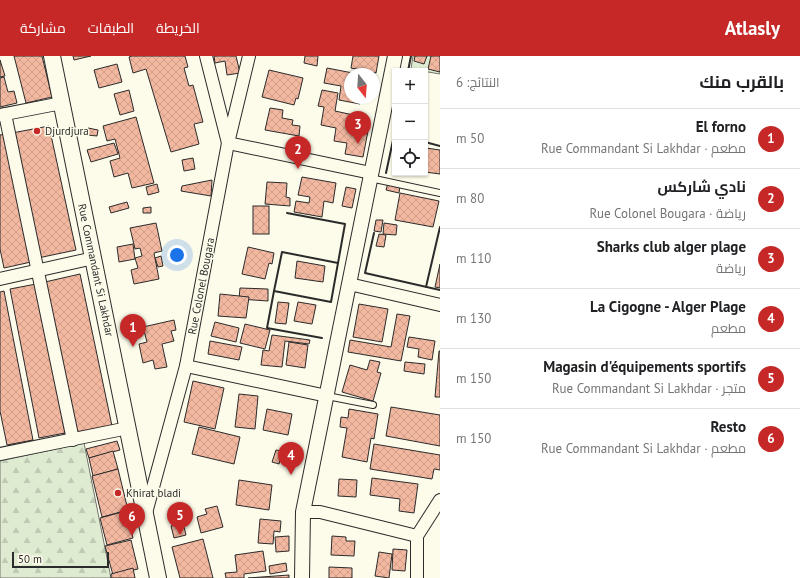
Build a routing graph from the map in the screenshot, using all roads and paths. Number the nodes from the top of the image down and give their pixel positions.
1 (52, 56) edge
2 (206, 56) edge
3 (249, 56) edge
4 (395, 56) edge
5 (62, 103) junction
6 (2, 115) edge
7 (228, 143) junction
8 (371, 175) junction
9 (440, 193) edge
10 (94, 258) junction
11 (37, 271) junction
12 (0, 279) edge
13 (349, 284) junction
14 (440, 305) edge
15 (186, 366) junction
16 (326, 396) junction
17 (373, 405) dead end
18 (128, 428) junction
19 (73, 440) junction
20 (1, 451) edge
21 (440, 500) edge
22 (303, 512) junction
23 (146, 514) junction
24 (417, 536) junction
25 (158, 578) edge
26 (302, 578) edge
27 (417, 578) edge

1 - 5 main road, Rue Commandant Si Lakhdar
2 - 7 street
3 - 7 street, Rue Colonel Bougara
4 - 8 street
5 - 6 street
5 - 10 main road, Rue Commandant Si Lakhdar
6 - 11 street
7 - 8 street
7 - 15 street, Rue Colonel Bougara
8 - 9 lane
8 - 13 street
10 - 11 street
10 - 18 main road, Rue Commandant Si Lakhdar
11 - 12 street
11 - 19 street
13 - 14 street
13 - 16 street
15 - 16 street
15 - 23 street, Rue Colonel Bougara
16 - 17 lane
16 - 22 street
18 - 19 street
18 - 23 main road, Rue Commandant Si Lakhdar
19 - 20 street
21 - 24 street
22 - 24 street
22 - 26 street
23 - 25 main road, Rue Commandant Si Lakhdar
24 - 27 street

